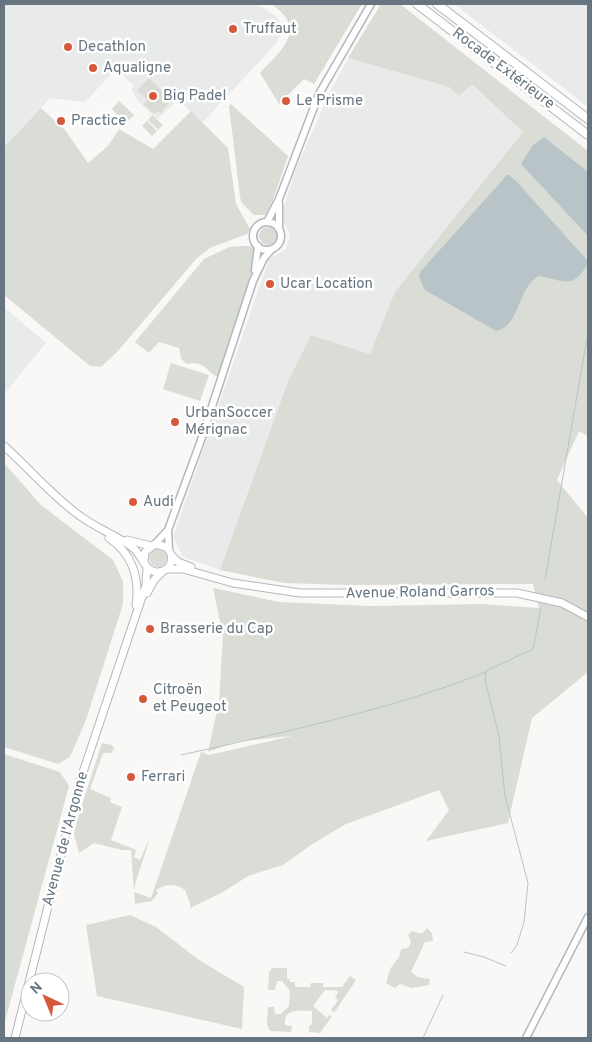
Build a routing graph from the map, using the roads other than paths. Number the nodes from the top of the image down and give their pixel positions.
1 (371, 4) edge
2 (417, 4) edge
3 (437, 4) edge
4 (588, 120) edge
5 (588, 135) edge
6 (279, 199) junction
7 (267, 222) junction
8 (279, 228) junction
9 (258, 246) junction
10 (272, 249) junction
11 (253, 281) junction
12 (4, 446) edge
13 (56, 494) junction
14 (65, 504) junction
15 (168, 530) junction
16 (153, 545) junction
17 (170, 553) junction
18 (145, 564) junction
19 (164, 570) junction
20 (248, 586) junction
21 (588, 617) edge
22 (131, 631) junction
23 (128, 642) junction
24 (588, 917) edge
25 (14, 1038) edge
26 (526, 1038) edge

1 - 6 main road
2 - 5 highway, Rocade Extérieure
3 - 4 highway
6 - 7 main road
6 - 8 main road
7 - 8 main road
7 - 9 main road
8 - 10 main road
9 - 10 main road
9 - 11 main road
10 - 11 main road
11 - 15 main road
12 - 13 main road
13 - 14 main road
13 - 16 main road
14 - 18 main road
14 - 22 main road
15 - 16 main road
15 - 17 main road
16 - 17 main road
16 - 18 main road
17 - 19 main road
17 - 20 main road, Avenue Roland Garros
18 - 19 main road
18 - 22 main road, Avenue de l'Argonne
19 - 20 main road, Avenue Roland Garros
19 - 23 main road, Avenue de l'Argonne
20 - 21 main road, Avenue Roland Garros
22 - 23 main road, Avenue de l'Argonne
23 - 25 main road, Avenue de l'Argonne
24 - 26 main road

